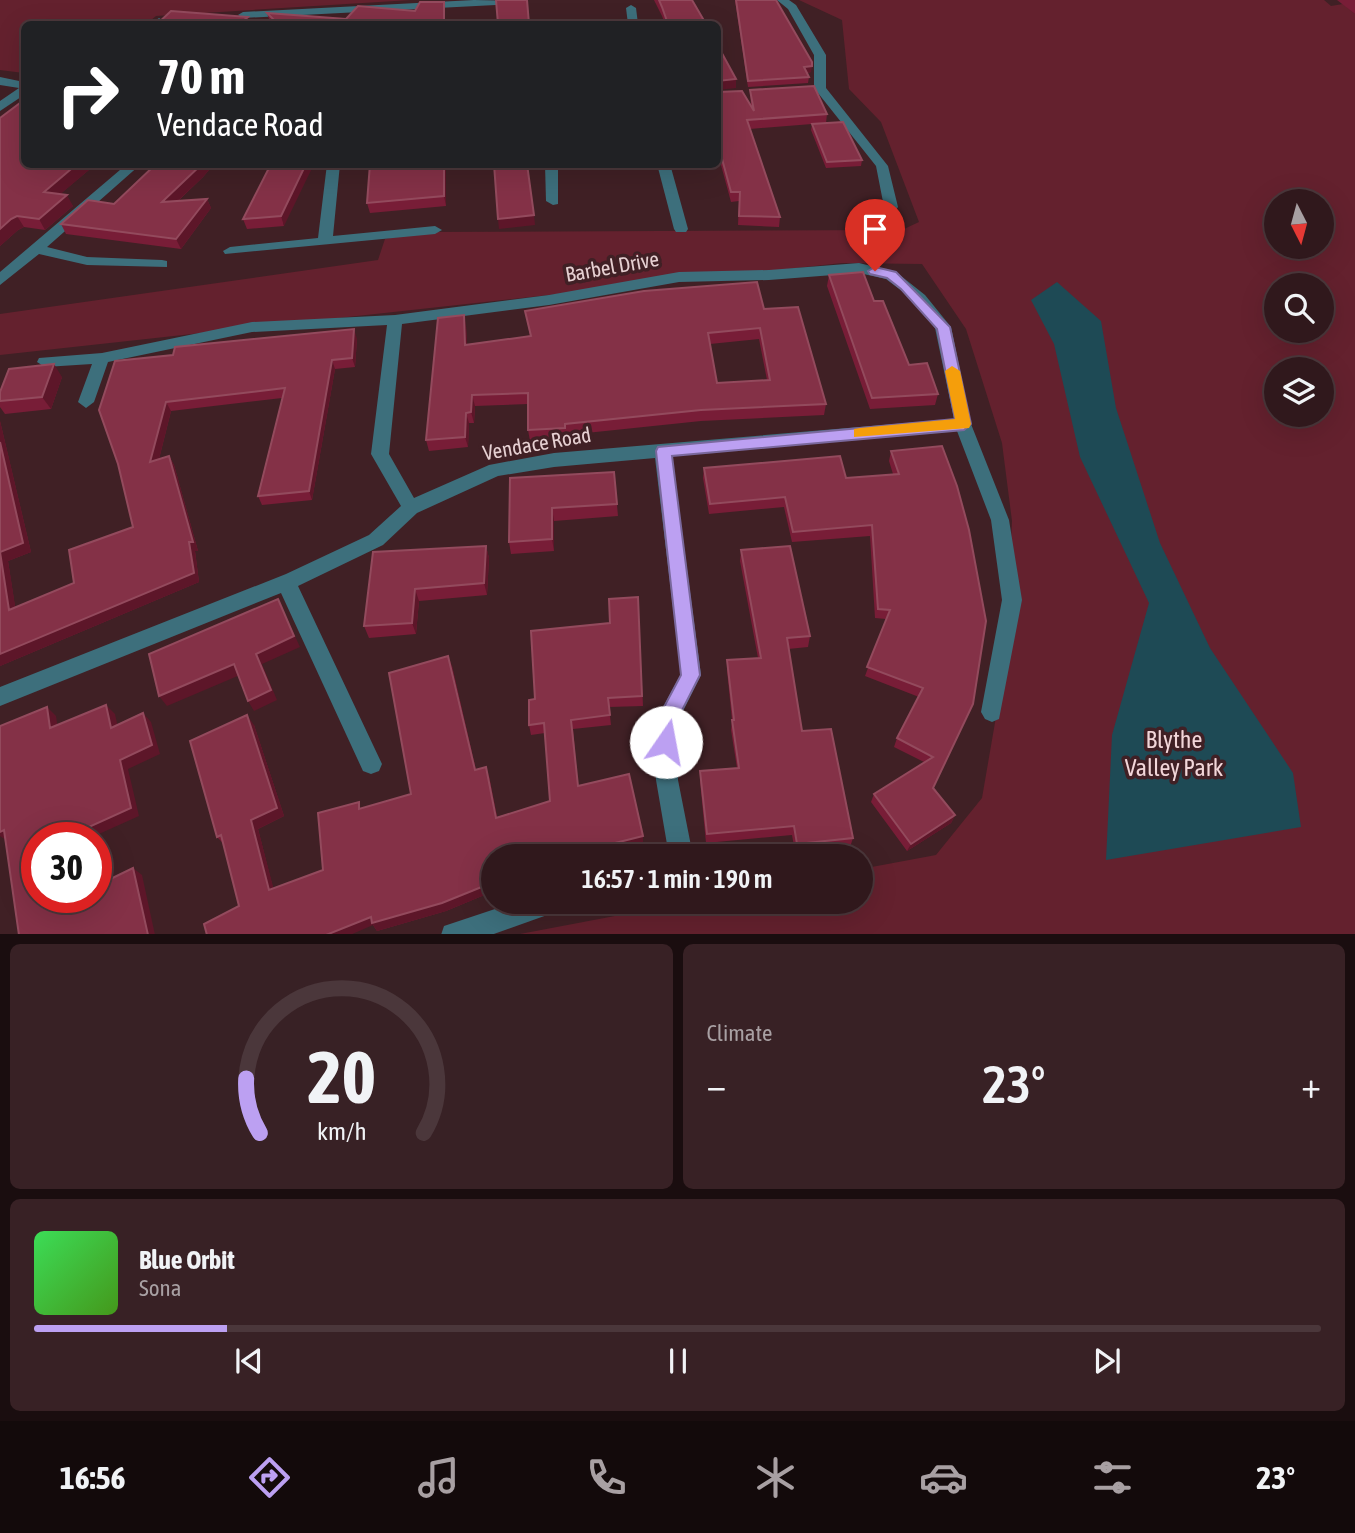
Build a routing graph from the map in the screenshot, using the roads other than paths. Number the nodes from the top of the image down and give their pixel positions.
1 (782, 0) edge
2 (516, 1) edge
3 (631, 8) dead end
4 (243, 15) edge
5 (633, 21) edge
6 (0, 81) edge
7 (21, 84) edge
8 (21, 92) edge
9 (0, 107) edge
10 (130, 168) edge
11 (334, 168) edge
12 (551, 168) edge
13 (664, 168) edge
14 (553, 201) dead end
15 (891, 207) dead end
16 (681, 229) dead end
17 (435, 230) dead end
18 (325, 242) junction
19 (37, 249) junction
20 (230, 251) dead end
21 (162, 264) dead end
22 (0, 280) edge
23 (395, 320) junction
24 (102, 358) junction
25 (45, 362) edge
26 (86, 402) dead end
27 (964, 424) junction
28 (663, 451) junction
29 (411, 508) junction
30 (286, 582) junction
31 (0, 697) edge
32 (992, 712) dead end
33 (371, 764) dead end
34 (679, 844) edge
35 (515, 914) edge
36 (453, 934) edge

1 - 15 street
2 - 4 street
3 - 5 street
6 - 7 street
8 - 9 street
10 - 19 street
11 - 18 street
12 - 14 street
13 - 16 street
17 - 18 street
18 - 20 street
19 - 21 street
19 - 22 street
23 - 24 street, Barbel Drive
23 - 27 street, Barbel Drive
23 - 29 street
24 - 25 street, Barbel Drive
24 - 26 street
27 - 28 street, Vendace Road
27 - 32 street, Barbel Drive
28 - 29 street, Vendace Road
28 - 34 street
29 - 30 street, Vendace Road
30 - 31 street, Vendace Road
30 - 33 street
35 - 36 street

